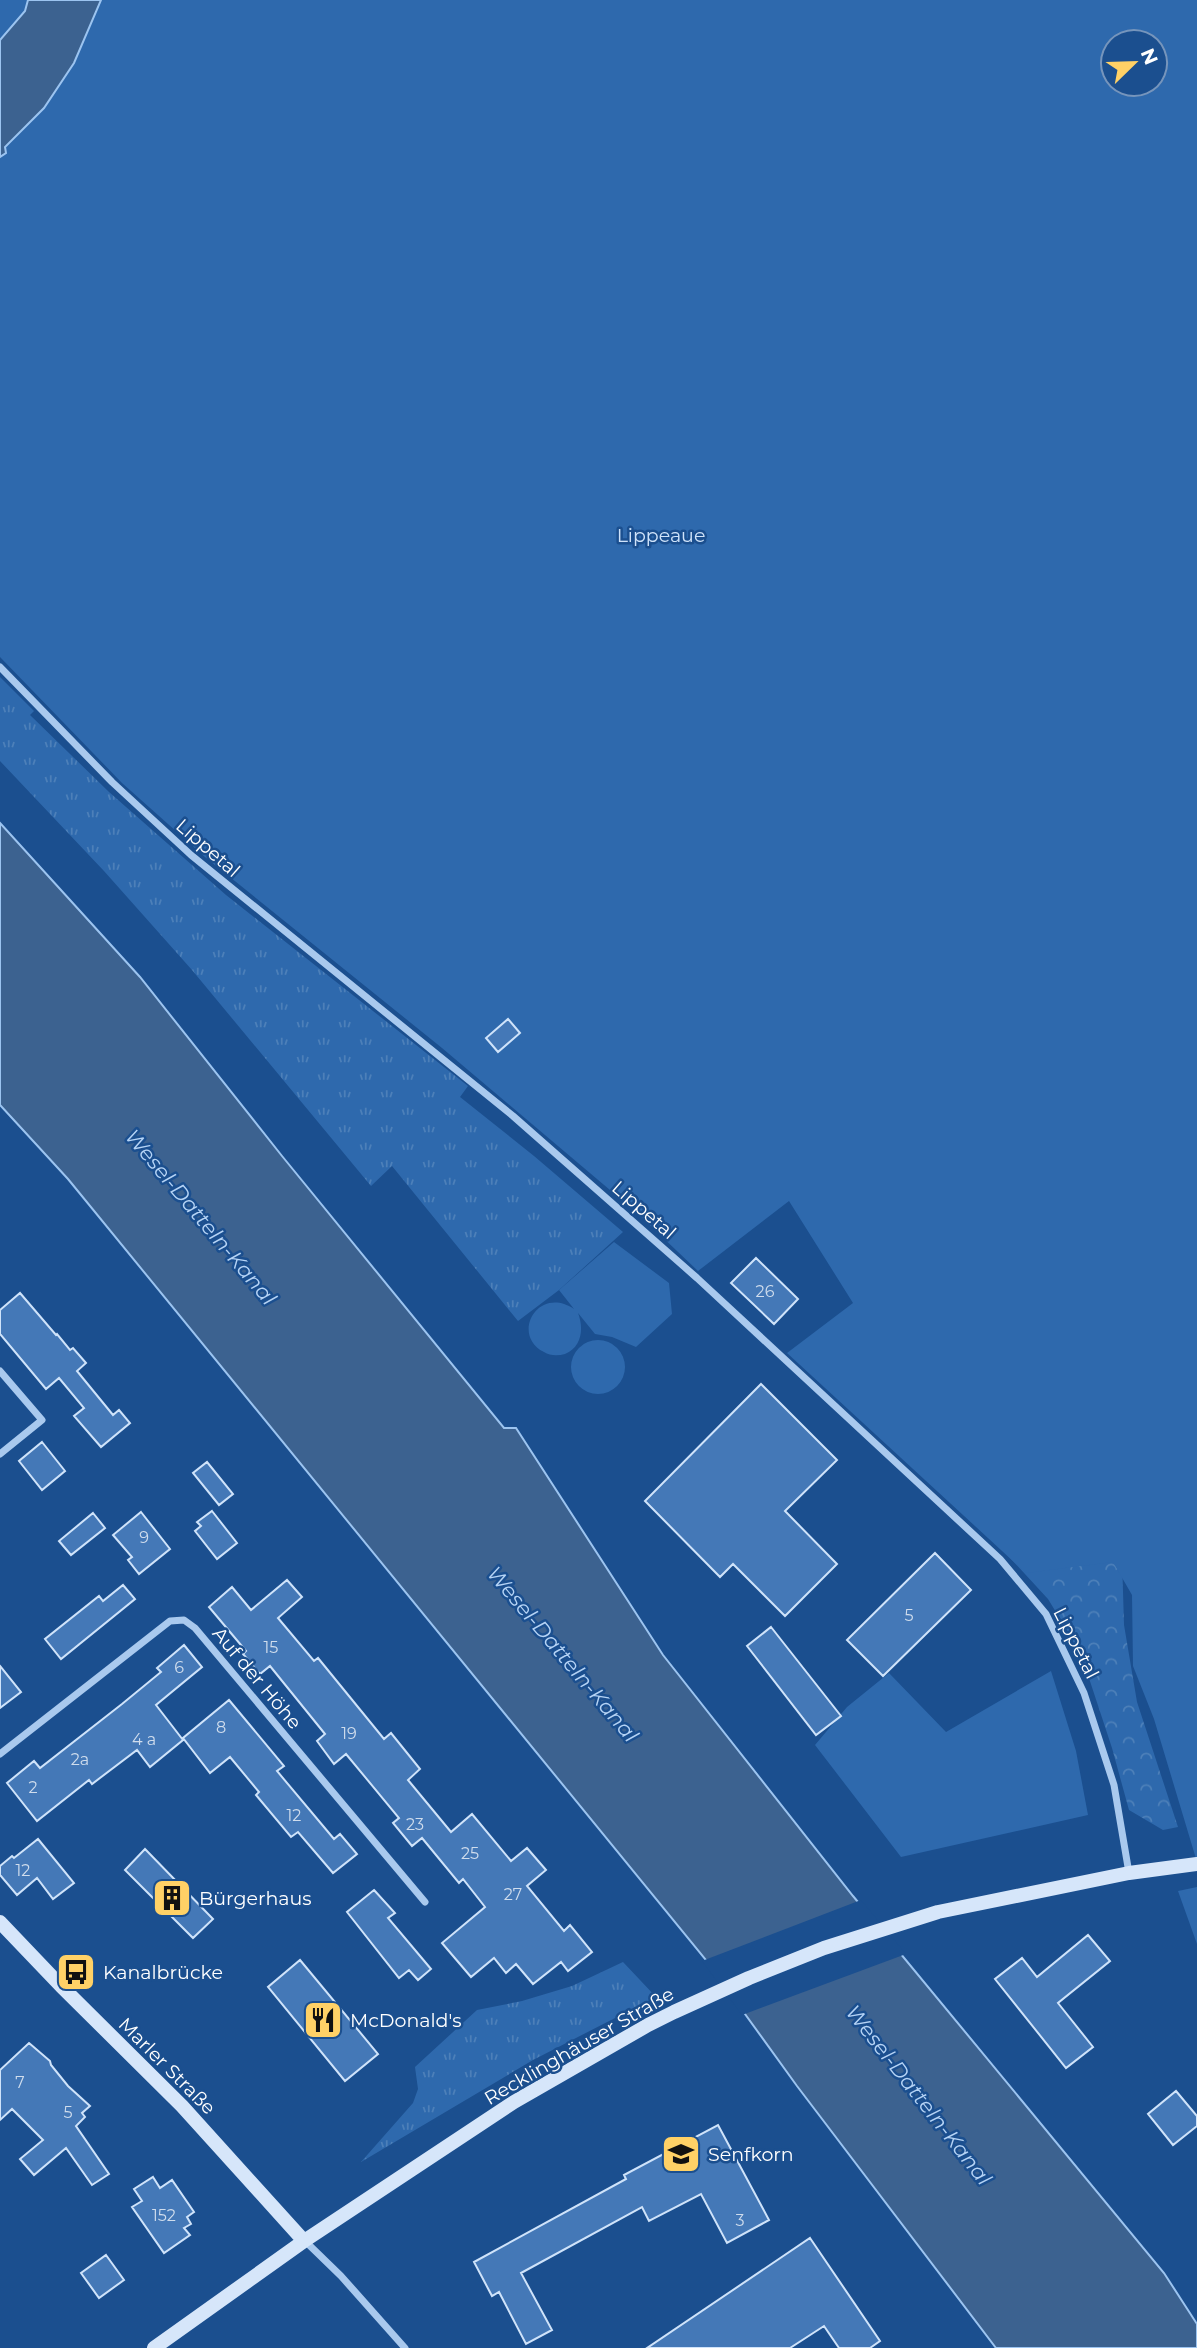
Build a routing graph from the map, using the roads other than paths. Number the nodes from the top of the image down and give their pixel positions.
1 (0, 667) edge
2 (0, 1371) edge
3 (0, 1454) edge
4 (0, 1754) edge
5 (1197, 1864) edge
6 (1129, 1873) junction
7 (425, 1902) dead end
8 (0, 1922) edge
9 (304, 2241) junction
10 (154, 2348) edge
11 (405, 2348) edge

1 - 6 street, Lippetal
2 - 3 street
4 - 7 street, Auf der Höhe
5 - 6 main road, Recklinghäuser Straße
6 - 9 main road, Recklinghäuser Straße
8 - 9 main road, Marler Straße
9 - 10 main road, Recklinghäuser Straße
9 - 11 street

